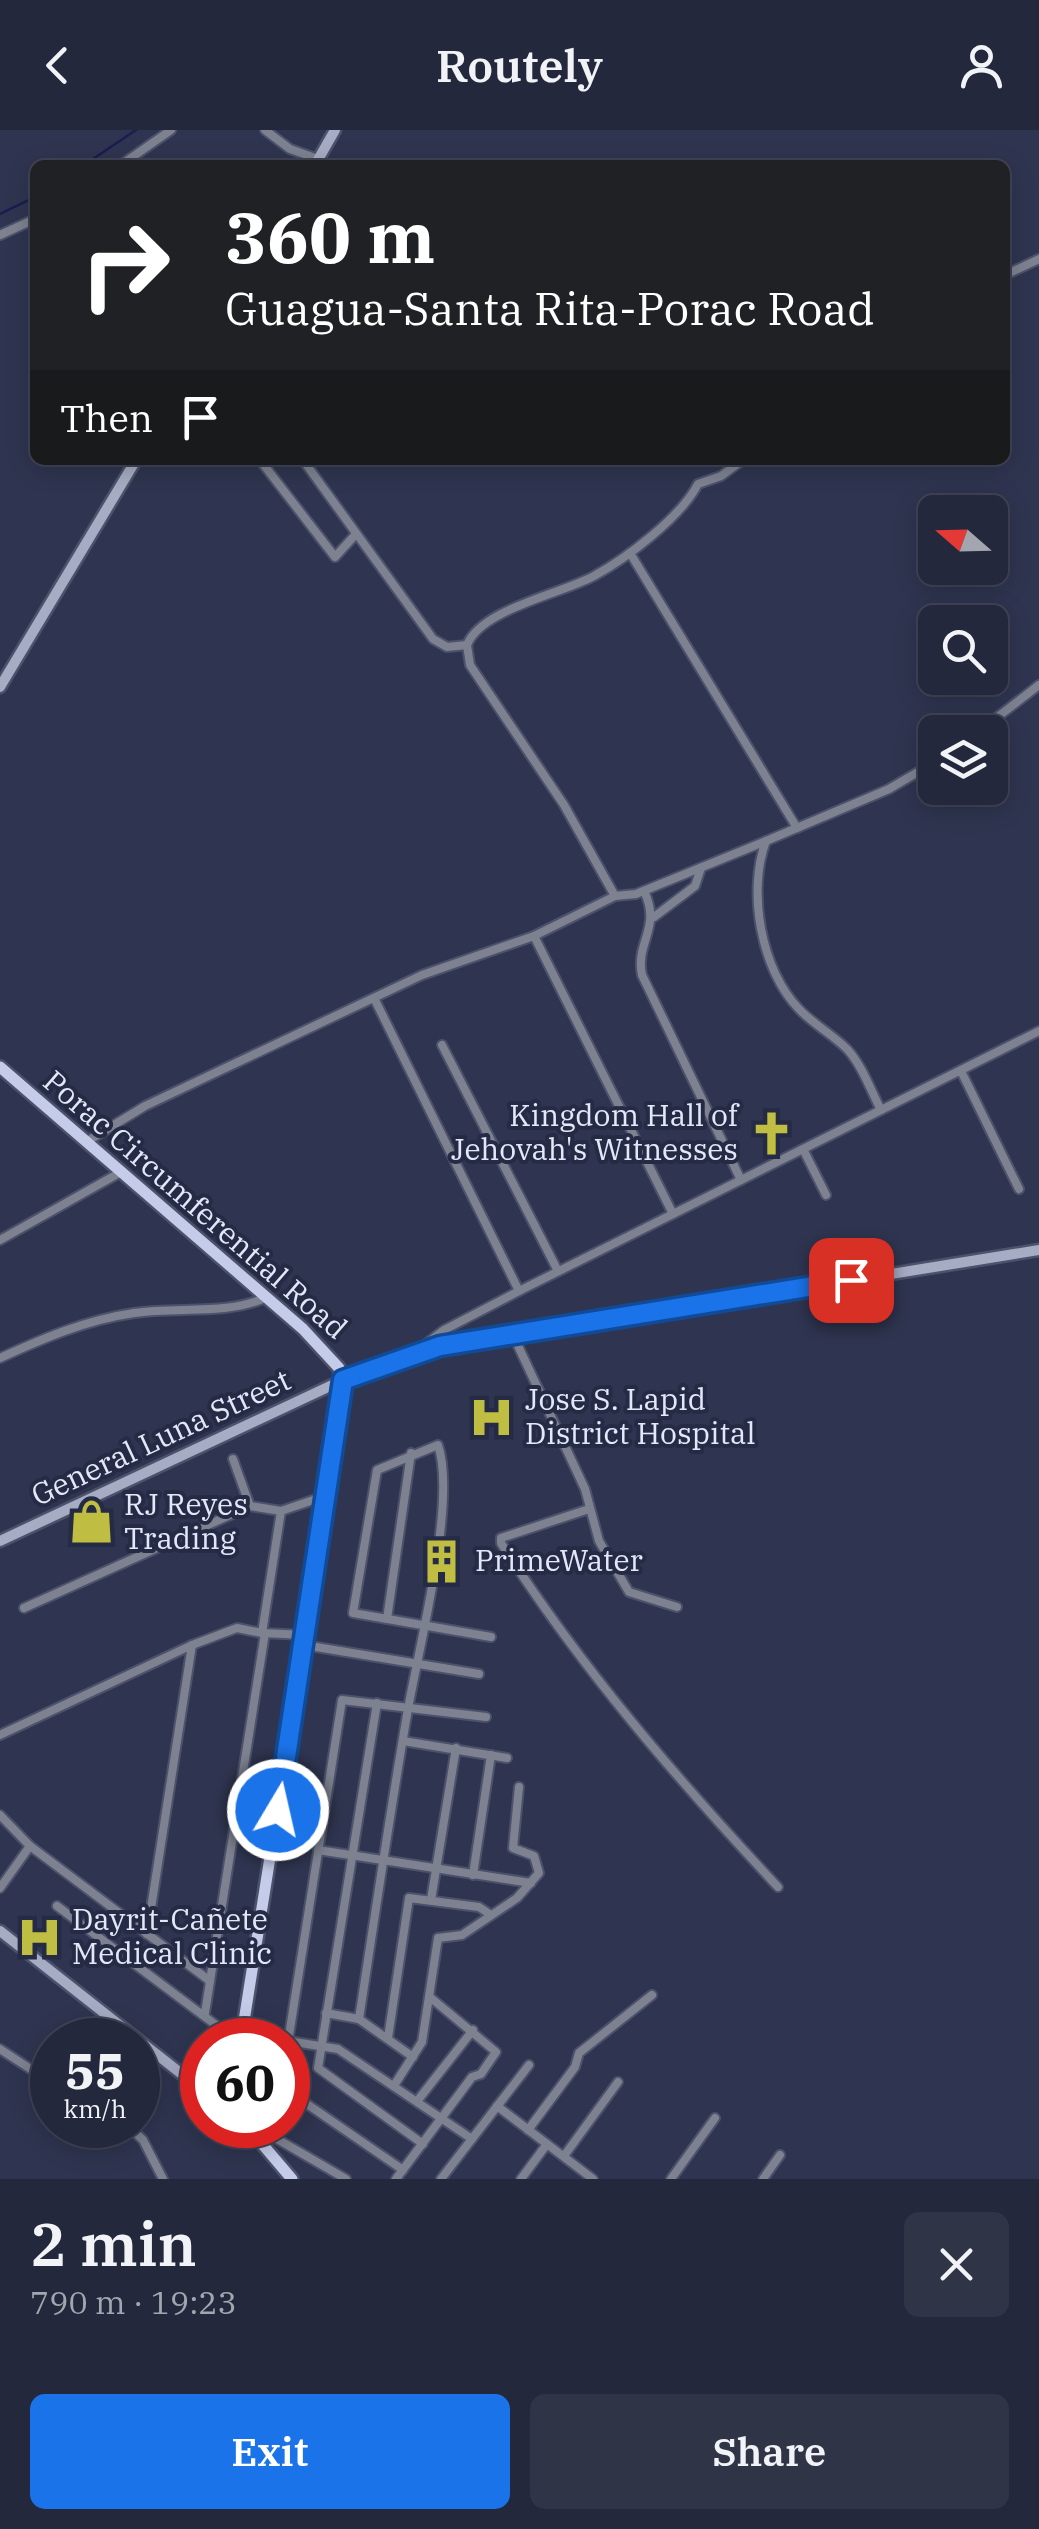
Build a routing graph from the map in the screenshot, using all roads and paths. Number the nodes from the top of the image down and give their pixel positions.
1 (171, 130) edge
2 (265, 130) edge
3 (335, 130) edge
4 (128, 160) edge
5 (312, 160) edge
6 (317, 160) edge
7 (30, 221) edge
8 (0, 236) edge
9 (1039, 259) edge
10 (1010, 273) edge
11 (133, 465) edge
12 (264, 465) edge
13 (307, 465) edge
14 (736, 465) edge
15 (356, 534) junction
16 (630, 553) junction
17 (467, 645) junction
18 (1039, 685) edge
19 (0, 686) edge
20 (1000, 715) edge
21 (918, 772) edge
22 (797, 828) junction
23 (766, 842) junction
24 (701, 868) junction
25 (644, 891) junction
26 (615, 896) junction
27 (654, 917) junction
28 (534, 936) junction
29 (375, 1000) junction
30 (1039, 1031) edge
31 (442, 1045) dead end
32 (0, 1067) edge
33 (961, 1071) junction
34 (881, 1110) junction
35 (85, 1142) junction
36 (803, 1149) junction
37 (121, 1172) junction
38 (741, 1180) junction
39 (1018, 1189) dead end
40 (826, 1196) dead end
41 (673, 1214) junction
42 (0, 1240) edge
43 (1039, 1250) edge
44 (558, 1271) junction
45 (520, 1291) junction
46 (267, 1298) junction
47 (513, 1335) junction
48 (417, 1350) junction
49 (0, 1358) edge
50 (343, 1380) junction
51 (411, 1453) junction
52 (232, 1458) dead end
53 (328, 1496) junction
54 (250, 1506) junction
55 (590, 1509) junction
56 (281, 1511) junction
57 (0, 1541) edge
58 (24, 1608) dead end
59 (677, 1608) dead end
60 (386, 1619) junction
61 (423, 1625) junction
62 (264, 1633) junction
63 (491, 1637) dead end
64 (305, 1640) junction
65 (192, 1645) junction
66 (416, 1664) junction
67 (479, 1674) dead end
68 (377, 1703) junction
69 (408, 1708) junction
70 (486, 1717) dead end
71 (0, 1734) edge
72 (403, 1741) junction
73 (456, 1748) junction
74 (491, 1755) junction
75 (507, 1758) dead end
76 (519, 1787) dead end
77 (0, 1815) edge
78 (30, 1846) junction
79 (318, 1850) junction
80 (352, 1856) junction
81 (384, 1860) junction
82 (436, 1869) junction
83 (473, 1875) junction
84 (531, 1884) junction
85 (778, 1887) dead end
86 (0, 1888) edge
87 (431, 1900) junction
88 (56, 1906) dead end
89 (491, 1914) junction
90 (0, 1930) edge
91 (147, 1934) junction
92 (210, 1980) junction
93 (652, 1995) dead end
94 (430, 1998) junction
95 (205, 2013) junction
96 (326, 2014) junction
97 (212, 2018) edge
98 (243, 2018) edge
99 (292, 2018) edge
100 (358, 2019) junction
101 (473, 2030) junction
102 (388, 2038) junction
103 (310, 2044) edge
104 (320, 2046) junction
105 (0, 2049) edge
106 (413, 2057) junction
107 (529, 2064) dead end
108 (30, 2069) edge
109 (180, 2073) edge
110 (618, 2082) dead end
111 (395, 2084) junction
112 (418, 2100) junction
113 (310, 2106) edge
114 (497, 2106) junction
115 (442, 2118) junction
116 (714, 2118) dead end
117 (528, 2130) junction
118 (472, 2139) junction
119 (422, 2144) junction
120 (547, 2144) junction
121 (147, 2148) edge
122 (267, 2148) edge
123 (290, 2148) edge
124 (780, 2155) dead end
125 (564, 2156) junction
126 (403, 2170) junction
127 (164, 2179) edge
128 (292, 2179) edge
129 (346, 2179) edge
130 (396, 2179) edge
131 (441, 2179) edge
132 (521, 2179) edge
133 (593, 2179) edge
134 (670, 2179) edge
135 (763, 2179) edge

1 - 4 street
2 - 5 street
3 - 6 main road
7 - 8 street
9 - 10 street
11 - 19 main road
12 - 15 street
13 - 15 street
14 - 16 street
15 - 17 street
16 - 17 street
16 - 22 street
17 - 26 street
18 - 20 street
21 - 22 street
22 - 23 street
23 - 24 street
23 - 34 street
24 - 25 street
24 - 27 street
25 - 26 street
25 - 27 street
26 - 28 street
27 - 38 street
28 - 29 street
28 - 41 street
29 - 35 street
29 - 45 street
30 - 33 street
31 - 44 street
32 - 35 main road, Porac Circumferential Road
33 - 34 street
33 - 39 street
34 - 36 street
35 - 37 main road, Porac Circumferential Road
36 - 38 street
36 - 40 street
37 - 42 street
37 - 46 main road, Porac Circumferential Road
38 - 41 street
41 - 44 street
43 - 47 main road, General Luna Street
44 - 45 street
45 - 48 street
46 - 49 street
46 - 50 main road, Porac Circumferential Road
47 - 48 main road, General Luna Street
47 - 55 street
48 - 50 main road, General Luna Street
50 - 53 main road, Porac Circumferential Road
50 - 57 main road, General Luna Street
51 - 60 street
51 - 60 street
51 - 61 street
52 - 54 street
53 - 56 street
53 - 64 main road, Porac Circumferential Road
54 - 56 street
54 - 58 street
55 - 59 street
55 - 85 street
56 - 62 street
60 - 61 street
61 - 63 street
61 - 66 street
62 - 64 street
62 - 65 street
62 - 92 street
64 - 66 street
64 - 98 main road, Porac Circumferential Road
65 - 71 street
65 - 91 street
66 - 67 street
66 - 69 street
68 - 69 street
68 - 79 street
68 - 80 street
69 - 70 street
69 - 72 street
72 - 73 street
72 - 81 street
73 - 74 street
73 - 82 street
74 - 75 street
74 - 83 street
76 - 84 street
77 - 78 street
78 - 86 street
78 - 91 street
79 - 80 street
79 - 99 street
80 - 81 street
80 - 96 street
81 - 82 street
81 - 100 street
82 - 83 street
82 - 87 street
83 - 84 street
84 - 89 street
87 - 89 street
87 - 102 street
88 - 95 street
89 - 94 street
90 - 109 main road
91 - 92 street
92 - 95 street
93 - 117 street
94 - 101 street
94 - 106 street
95 - 97 street
96 - 100 street
96 - 104 street
100 - 102 street
101 - 112 street
101 - 115 street
102 - 106 street
103 - 104 street
104 - 111 street
104 - 119 street
105 - 108 street
106 - 111 street
107 - 114 street
110 - 125 street
111 - 112 street
112 - 115 street
113 - 126 street
114 - 117 street
114 - 118 street
115 - 118 street
115 - 119 street
116 - 134 street
117 - 120 street
118 - 131 street
119 - 126 street
120 - 125 street
120 - 132 street
121 - 127 street
122 - 128 main road
123 - 129 street
124 - 135 street
125 - 133 street
126 - 130 street

